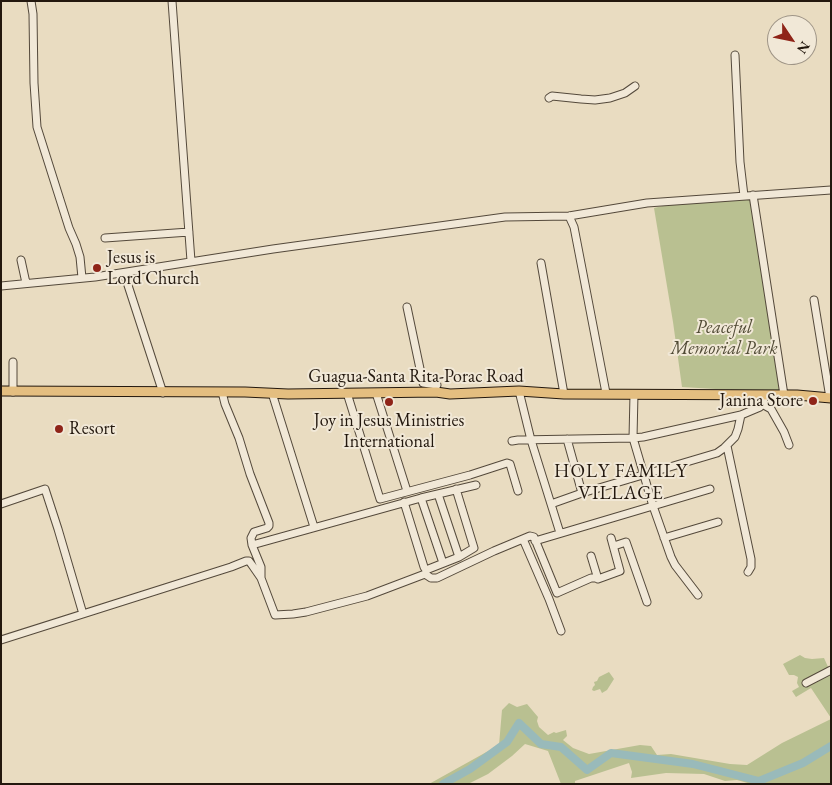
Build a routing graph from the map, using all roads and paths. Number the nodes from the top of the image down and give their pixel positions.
1 (31, 1) edge
2 (172, 1) edge
3 (735, 55) dead end
4 (635, 86) dead end
5 (549, 98) dead end
6 (831, 190) edge
7 (753, 195) junction
8 (744, 196) junction
9 (569, 216) junction
10 (189, 232) junction
11 (105, 238) dead end
12 (21, 260) dead end
13 (191, 261) junction
14 (541, 263) dead end
15 (124, 273) junction
16 (82, 278) junction
17 (26, 284) junction
18 (1, 286) edge
19 (814, 300) dead end
20 (407, 307) dead end
21 (13, 362) dead end
22 (437, 385) dead end
23 (1, 391) edge
24 (520, 391) junction
25 (13, 392) junction
26 (222, 392) junction
27 (163, 393) junction
28 (272, 393) junction
29 (347, 393) junction
30 (376, 393) junction
31 (606, 393) junction
32 (564, 394) junction
33 (634, 394) junction
34 (766, 395) junction
35 (784, 395) junction
36 (830, 398) edge
37 (762, 404) junction
38 (741, 415) junction
39 (633, 438) junction
40 (567, 439) junction
41 (531, 440) junction
42 (512, 441) dead end
43 (789, 445) dead end
44 (727, 446) junction
45 (644, 475) junction
46 (476, 485) dead end
47 (456, 489) junction
48 (710, 489) dead end
49 (407, 491) junction
50 (518, 491) dead end
51 (582, 493) junction
52 (438, 494) junction
53 (421, 498) junction
54 (404, 502) junction
55 (1, 504) edge
56 (551, 504) junction
57 (653, 506) junction
58 (718, 522) dead end
59 (314, 527) junction
60 (560, 533) junction
61 (611, 538) dead end
62 (664, 538) junction
63 (522, 539) junction
64 (535, 541) junction
65 (252, 545) junction
66 (614, 546) junction
67 (591, 556) dead end
68 (459, 557) junction
69 (259, 559) junction
70 (443, 563) junction
71 (252, 565) junction
72 (748, 572) dead end
73 (261, 578) junction
74 (598, 579) junction
75 (698, 595) dead end
76 (647, 602) dead end
77 (83, 614) junction
78 (561, 631) dead end
79 (1, 640) edge
80 (831, 670) edge
81 (806, 683) dead end

1 - 16 street
2 - 10 street
3 - 8 street
4 - 5 street
6 - 7 street
7 - 8 street
7 - 35 street
8 - 9 street
9 - 13 street
9 - 31 street
10 - 11 street
10 - 13 street
12 - 17 street
13 - 15 street
14 - 32 street
15 - 16 street
15 - 27 street
16 - 17 street
17 - 18 street
19 - 36 street
20 - 22 street
21 - 25 street
23 - 25 main road, Guagua-Santa Rita-Porac Road
24 - 30 main road, Guagua-Santa Rita-Porac Road
24 - 32 main road, Guagua-Santa Rita-Porac Road
24 - 41 street
25 - 27 main road, Guagua-Santa Rita-Porac Road
26 - 27 main road, Guagua-Santa Rita-Porac Road
26 - 28 main road, Guagua-Santa Rita-Porac Road
26 - 65 street
28 - 29 main road, Guagua-Santa Rita-Porac Road
28 - 59 street
29 - 30 main road, Guagua-Santa Rita-Porac Road
29 - 49 street
30 - 49 street
31 - 32 main road, Guagua-Santa Rita-Porac Road
31 - 33 main road, Guagua-Santa Rita-Porac Road
33 - 34 main road, Guagua-Santa Rita-Porac Road
33 - 39 street
34 - 35 main road, Guagua-Santa Rita-Porac Road
34 - 37 street
35 - 36 main road, Guagua-Santa Rita-Porac Road
37 - 38 street
37 - 43 street
38 - 39 street
38 - 44 street
39 - 40 street
39 - 45 street
40 - 41 street
40 - 51 street
41 - 42 street
41 - 56 street
44 - 45 street
44 - 72 street
45 - 51 street
45 - 57 street
46 - 47 street
47 - 52 street
47 - 68 street
48 - 57 street
49 - 50 street
51 - 56 street
52 - 53 street
52 - 68 street
53 - 54 street
53 - 70 street
54 - 59 street
54 - 70 street
55 - 77 street
56 - 60 street
57 - 60 street
57 - 62 street
58 - 62 street
59 - 65 street
60 - 64 street
61 - 66 street
62 - 75 street
63 - 64 street
63 - 73 street
63 - 78 street
64 - 74 street
65 - 69 street
66 - 74 street
66 - 76 street
67 - 74 street
68 - 70 street
69 - 71 street
69 - 73 street
71 - 73 street
71 - 77 street
77 - 79 street
80 - 81 street

